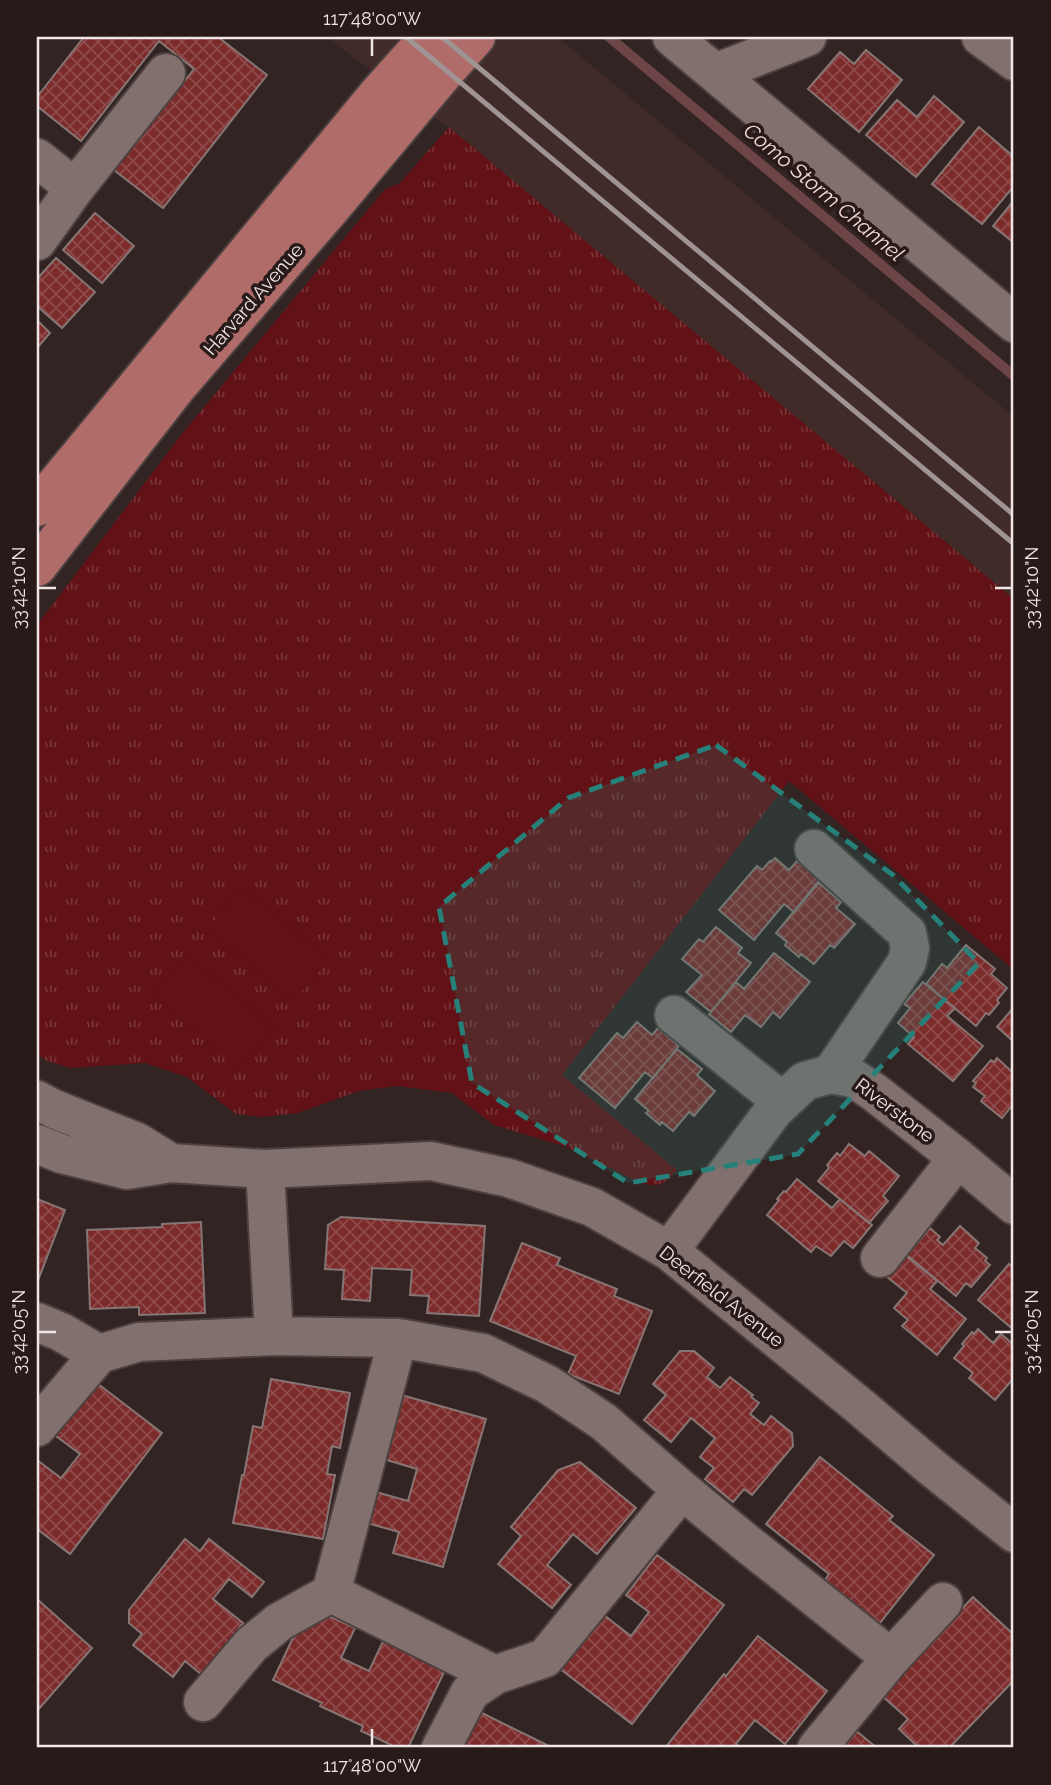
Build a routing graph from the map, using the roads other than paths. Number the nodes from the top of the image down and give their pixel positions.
1 (429, 37) edge
2 (476, 37) edge
3 (672, 37) edge
4 (807, 37) edge
5 (981, 37) edge
6 (1014, 61) edge
7 (166, 73) dead end
8 (715, 73) junction
9 (37, 158) edge
10 (75, 188) junction
11 (37, 241) edge
12 (1014, 323) edge
13 (37, 508) edge
14 (37, 567) edge
15 (814, 849) dead end
16 (674, 1015) dead end
17 (831, 1074) junction
18 (37, 1100) edge
19 (783, 1102) junction
20 (37, 1144) edge
21 (958, 1158) junction
22 (171, 1163) junction
23 (265, 1169) junction
24 (1008, 1188) edge
25 (669, 1251) junction
26 (880, 1258) dead end
27 (37, 1322) edge
28 (274, 1336) junction
29 (398, 1338) junction
30 (99, 1354) junction
31 (37, 1427) edge
32 (682, 1490) junction
33 (1014, 1533) edge
34 (331, 1593) junction
35 (943, 1602) dead end
36 (891, 1658) junction
37 (495, 1675) junction
38 (203, 1702) dead end
39 (441, 1748) edge
40 (817, 1748) edge

1 - 13 main road, Harvard Avenue
2 - 14 main road, Harvard Avenue
3 - 8 street
4 - 8 street
5 - 6 street
7 - 10 street
8 - 12 street
9 - 10 street
10 - 11 street
15 - 17 street
16 - 19 street
17 - 19 street, Riverstone
17 - 21 street, Riverstone
18 - 22 street, Deerfield Avenue
19 - 25 street, Riverstone
20 - 22 street, Deerfield Avenue
21 - 24 street, Riverstone
21 - 26 street
22 - 23 street, Deerfield Avenue
23 - 25 street, Deerfield Avenue
23 - 28 street
25 - 33 street, Deerfield Avenue
27 - 30 street
28 - 29 street
28 - 30 street
29 - 32 street
29 - 34 street
30 - 31 street
32 - 36 street
32 - 37 street
34 - 37 street
34 - 38 street
35 - 36 street
36 - 40 street
37 - 39 street

